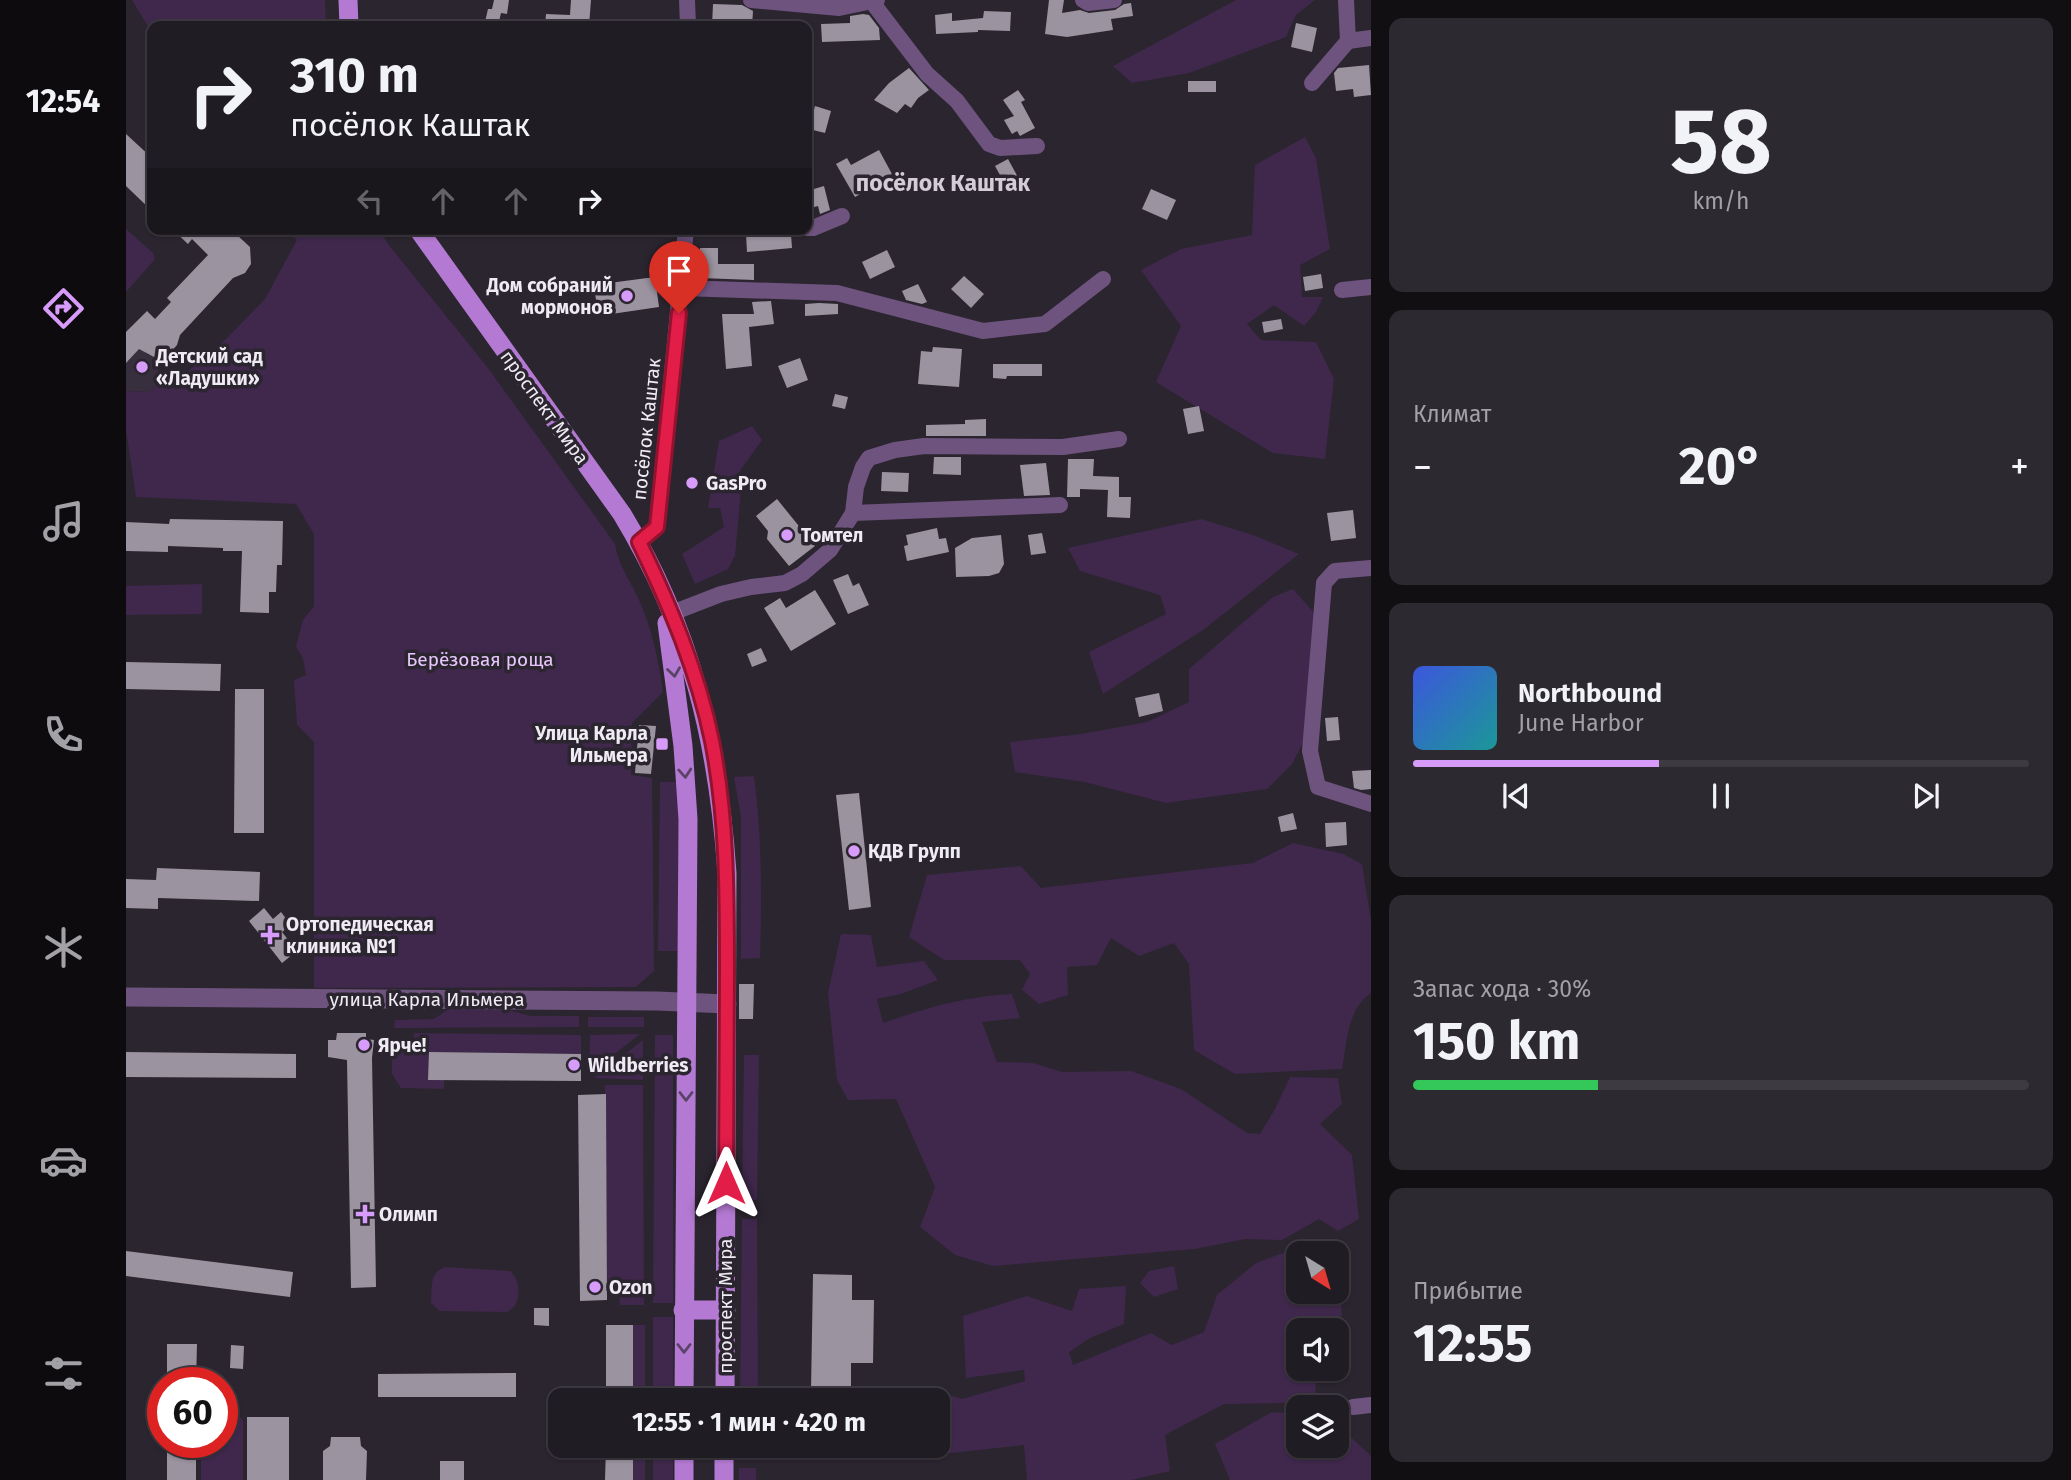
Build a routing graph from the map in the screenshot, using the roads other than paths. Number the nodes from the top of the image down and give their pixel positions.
1 (348, 0) edge
2 (687, 0) edge
3 (751, 0) edge
4 (1083, 0) edge
5 (1114, 0) edge
6 (1346, 0) edge
7 (874, 1) edge
8 (349, 21) edge
9 (688, 21) edge
10 (1371, 37) edge
11 (1348, 41) junction
12 (1312, 83) dead end
13 (1037, 146) dead end
14 (842, 216) dead end
15 (812, 228) edge
16 (422, 235) edge
17 (686, 235) edge
18 (1103, 279) dead end
19 (1371, 287) edge
20 (682, 288) junction
21 (1342, 289) dead end
22 (1119, 439) dead end
23 (1060, 505) dead end
24 (853, 513) junction
25 (639, 542) junction
26 (1371, 568) edge
27 (662, 591) junction
28 (672, 613) junction
29 (1371, 804) edge
30 (126, 997) edge
31 (686, 1003) junction
32 (727, 1004) junction
33 (683, 1310) junction
34 (726, 1310) junction
35 (684, 1388) edge
36 (725, 1388) edge
37 (1371, 1405) edge
38 (1353, 1407) dead end
39 (684, 1458) edge
40 (724, 1458) edge
41 (684, 1480) edge
42 (724, 1480) edge

1 - 8 main road
2 - 9 street
3 - 7 street
4 - 5 street
6 - 11 street
7 - 13 street
10 - 11 street
11 - 12 street
14 - 15 street
16 - 25 main road, проспект Мира
17 - 20 street, посёлок Каштак
18 - 20 street
19 - 21 street
20 - 25 street, посёлок Каштак
22 - 24 street
23 - 24 street
24 - 28 street
25 - 27 main road, проспект Мира
26 - 29 street
27 - 28 main road, проспект Мира
27 -> 31 main road, проспект Мира
28 - 32 main road, проспект Мира
30 - 31 street, улица Карла Ильмера
31 - 32 street, улица Карла Ильмера
31 -> 33 main road, проспект Мира
32 - 34 main road, проспект Мира
33 - 34 main road
33 -> 35 main road, проспект Мира
34 - 36 main road, проспект Мира
37 - 38 street
39 - 41 main road
40 - 42 main road

